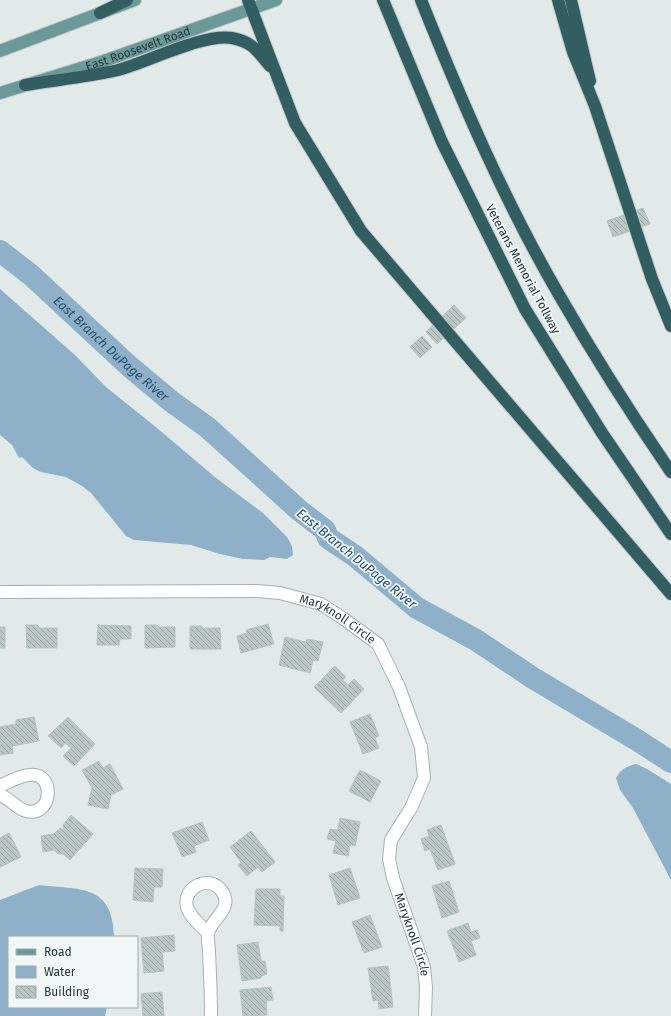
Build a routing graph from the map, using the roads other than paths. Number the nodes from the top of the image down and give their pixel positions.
1 (127, 0) edge
2 (136, 0) edge
3 (276, 0) edge
4 (383, 0) edge
5 (421, 0) edge
6 (558, 0) edge
7 (571, 0) edge
8 (250, 5) edge
9 (100, 13) junction
10 (0, 51) edge
11 (276, 73) junction
12 (25, 85) junction
13 (0, 93) edge
14 (595, 106) junction
15 (671, 326) edge
16 (671, 472) edge
17 (671, 534) edge
18 (0, 592) edge
19 (671, 594) edge
20 (0, 786) edge
21 (0, 795) edge
22 (208, 933) dead end
23 (427, 1015) edge
24 (212, 1016) edge

1 - 9 highway
2 - 9 main road
3 - 8 main road, East Roosevelt Road
4 - 17 highway, Veterans Memorial Tollway
5 - 16 highway, Veterans Memorial Tollway
6 - 14 highway
7 - 14 highway
8 - 11 highway
8 - 12 main road, East Roosevelt Road
9 - 10 main road
11 - 12 highway
11 - 19 highway
12 - 13 main road, East Roosevelt Road
14 - 15 highway
18 - 23 street, Maryknoll Circle
20 - 21 street
22 - 24 street

